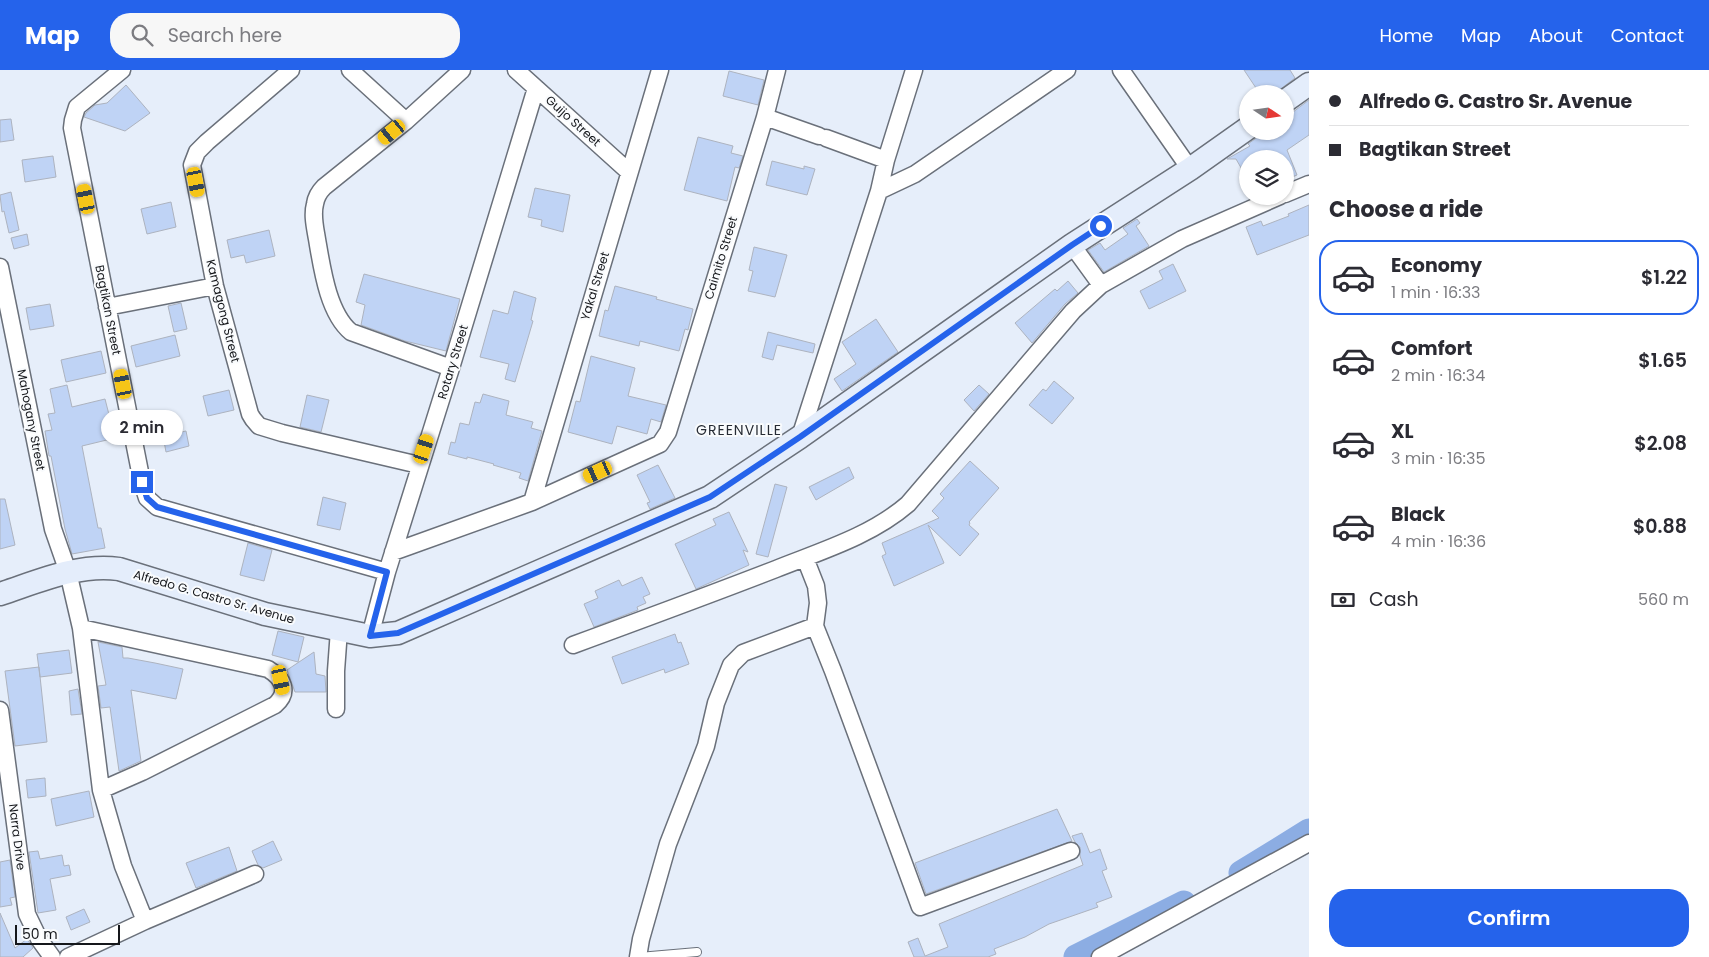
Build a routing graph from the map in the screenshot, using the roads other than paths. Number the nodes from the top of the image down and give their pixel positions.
1 (122, 70) edge
2 (290, 70) edge
3 (350, 70) edge
4 (462, 70) edge
5 (516, 70) edge
6 (660, 70) edge
7 (777, 70) edge
8 (914, 70) edge
9 (1067, 70) edge
10 (1121, 70) edge
11 (1309, 84) edge
12 (536, 88) junction
13 (1294, 95) edge
14 (765, 116) junction
15 (406, 121) junction
16 (1239, 134) edge
17 (886, 160) junction
18 (1190, 169) junction
19 (629, 172) junction
20 (1309, 184) edge
21 (1294, 190) edge
22 (879, 191) junction
23 (1259, 205) edge
24 (1072, 245) junction
25 (0, 266) edge
26 (1101, 285) junction
27 (215, 286) junction
28 (107, 306) junction
29 (451, 368) junction
30 (800, 437) junction
31 (419, 465) junction
32 (532, 502) junction
33 (393, 552) junction
34 (805, 558) junction
35 (68, 572) junction
36 (387, 572) junction
37 (0, 594) edge
38 (815, 626) junction
39 (81, 628) junction
40 (339, 630) junction
41 (370, 636) junction
42 (573, 645) dead end
43 (336, 709) dead end
44 (0, 710) edge
45 (101, 790) junction
46 (1309, 843) edge
47 (1071, 851) dead end
48 (255, 874) dead end
49 (145, 921) junction
50 (696, 952) dead end
51 (52, 957) edge
52 (68, 957) edge
53 (638, 957) edge
54 (1100, 957) edge

1 - 28 street, Bagtikan Street
2 - 27 street, Kamagong Street
3 - 15 street
4 - 15 street
5 - 12 street, Guijo Street
6 - 19 street, Yakal Street
7 - 14 street, Caimito Street
8 - 17 street
9 - 22 street
10 - 18 street
11 - 13 street
12 - 19 street, Guijo Street
12 - 29 street, Rotary Street
14 - 17 street
14 - 32 street, Caimito Street
15 - 29 street
16 - 18 street, Alfredo G. Castro Sr. Avenue
17 - 22 street
18 - 24 street, Alfredo G. Castro Sr. Avenue
19 - 32 street, Yakal Street
20 - 21 street
22 - 30 street
23 - 26 street
24 - 26 street
24 - 30 street, Alfredo G. Castro Sr. Avenue
25 - 35 street, Mahogany Street
26 - 34 street
27 - 28 street
27 - 31 street, Kamagong Street
28 - 36 street, Bagtikan Street
29 - 31 street, Rotary Street
30 - 41 street, Alfredo G. Castro Sr. Avenue
31 - 33 street, Rotary Street
32 - 33 street
33 - 36 street, Rotary Street
34 - 38 street
34 - 42 street
35 - 37 street, Alfredo G. Castro Sr. Avenue
35 - 39 street, Mahogany Street
35 - 40 street, Alfredo G. Castro Sr. Avenue
36 - 41 street, Rotary Street
38 - 47 street
38 - 53 street
39 - 45 street, Mahogany Street
39 - 45 street
40 - 41 street, Alfredo G. Castro Sr. Avenue
40 - 43 street
44 - 51 street, Narra Drive
45 - 49 street, Mahogany Street
46 - 54 street
48 - 49 street
49 - 52 street
50 - 53 lane

